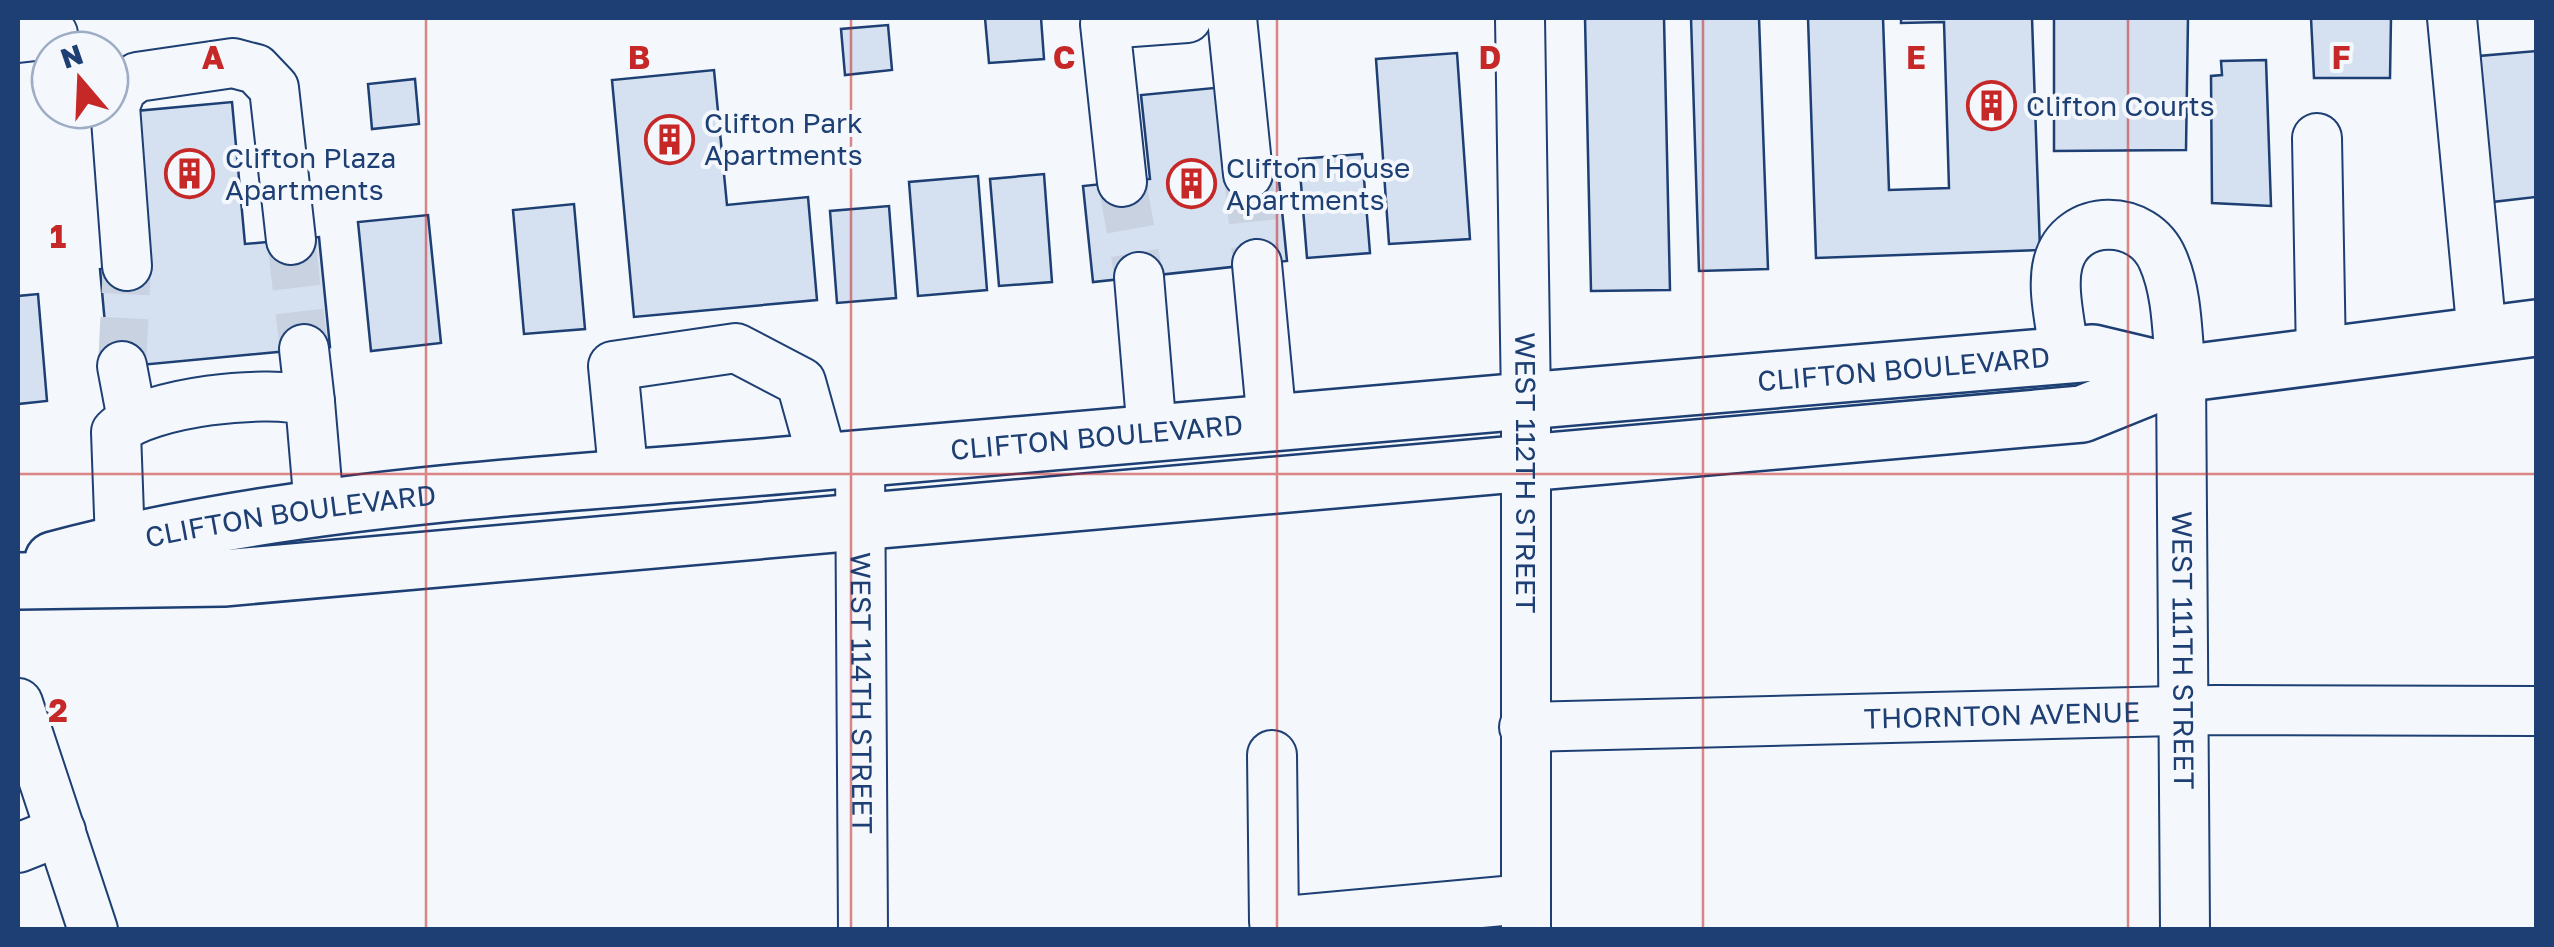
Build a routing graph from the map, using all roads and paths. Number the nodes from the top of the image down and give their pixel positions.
1 (1187, 18) edge
2 (1232, 18) edge
3 (1520, 18) edge
4 (2452, 18) edge
5 (2316, 138) dead end
6 (1248, 174) tunnel mouth
7 (1122, 182) tunnel mouth
8 (291, 240) tunnel mouth
9 (1257, 264) tunnel mouth
10 (127, 266) tunnel mouth
11 (1139, 276) tunnel mouth
12 (2536, 328) edge
13 (2482, 335) junction
14 (304, 349) tunnel mouth
15 (2064, 356) junction
16 (2320, 356) junction
17 (122, 366) tunnel mouth
18 (2181, 374) junction
19 (310, 402) junction
20 (1526, 402) junction
21 (132, 419) junction
22 (1272, 423) junction
23 (1152, 433) junction
24 (842, 460) junction
25 (1526, 462) junction
26 (624, 480) junction
27 (319, 507) junction
28 (860, 518) junction
29 (120, 542) junction
30 (18, 570) edge
31 (18, 580) edge
32 (2185, 711) junction
33 (2536, 711) edge
34 (21, 726) edge
35 (1524, 727) junction
36 (1272, 755) dead end
37 (39, 840) edge
38 (1526, 914) edge
39 (93, 930) edge
40 (863, 930) edge
41 (2185, 930) edge

1 - 7 street
2 - 6 street
3 - 20 street, WEST 112TH STREET
4 - 13 street
5 - 16 street
8 - 10 street
9 - 22 street
11 - 23 street
12 - 13 main road, CLIFTON BOULEVARD
13 - 16 main road, CLIFTON BOULEVARD
14 - 19 street
15 - 18 main road, CLIFTON BOULEVARD
15 - 18 street, WEST 111TH STREET
15 - 20 main road, CLIFTON BOULEVARD
16 - 18 main road, CLIFTON BOULEVARD
17 - 21 street
18 - 25 main road, CLIFTON BOULEVARD
18 - 32 street, WEST 111TH STREET
19 - 21 street
19 - 27 street
20 - 22 main road, CLIFTON BOULEVARD
20 - 25 street, WEST 112TH STREET
21 - 29 street
22 - 23 main road, CLIFTON BOULEVARD
23 - 24 main road, CLIFTON BOULEVARD
24 - 26 main road, CLIFTON BOULEVARD
24 - 26 street, WEST 114TH STREET
24 - 28 street, WEST 114TH STREET
25 - 28 main road, CLIFTON BOULEVARD
25 - 35 street, WEST 112TH STREET
26 - 27 main road, CLIFTON BOULEVARD
27 - 29 main road, CLIFTON BOULEVARD
28 - 31 main road, CLIFTON BOULEVARD
28 - 40 street, WEST 114TH STREET
29 - 30 main road, CLIFTON BOULEVARD
32 - 33 street, THORNTON AVENUE
32 - 35 street, THORNTON AVENUE
32 - 41 street, WEST 111TH STREET
34 - 37 street
35 - 38 street, WEST 112TH STREET
36 - 38 street
37 - 39 street

